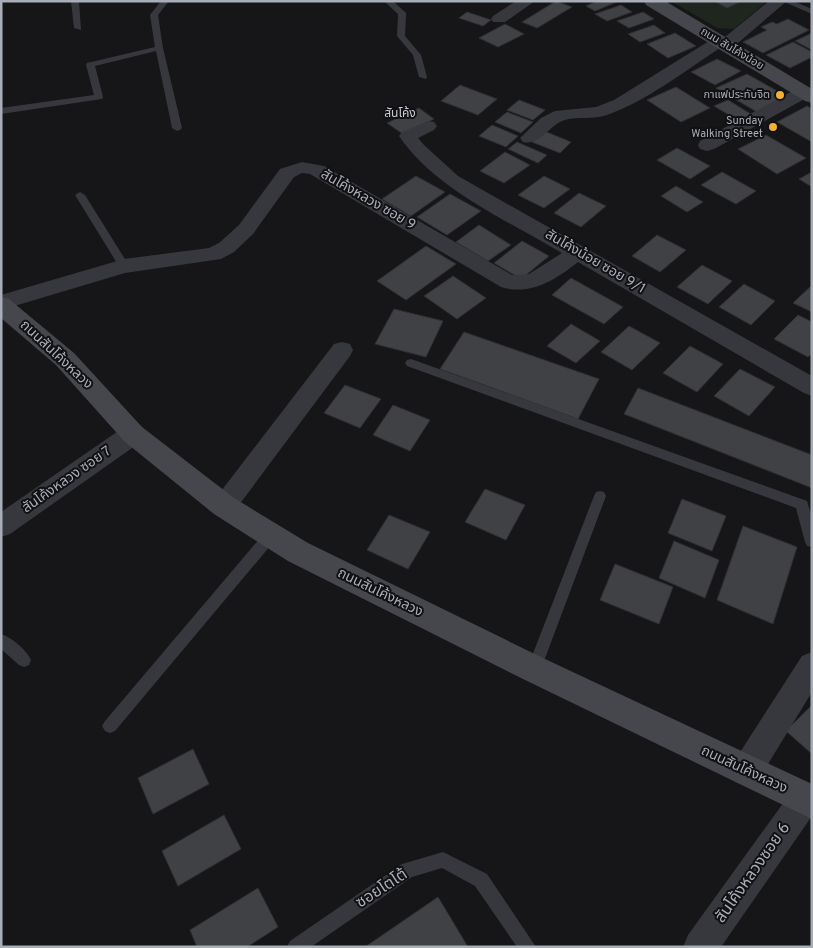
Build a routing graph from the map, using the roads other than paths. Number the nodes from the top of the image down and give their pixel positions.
1 (75, 1) edge
2 (165, 1) edge
3 (388, 1) edge
4 (527, 1) edge
5 (652, 1) edge
6 (779, 1) edge
7 (786, 1) edge
8 (812, 12) edge
9 (499, 19) dead end
10 (78, 28) dead end
11 (723, 43) junction
12 (159, 48) junction
13 (423, 77) dead end
14 (808, 95) edge
15 (1, 111) edge
16 (428, 126) dead end
17 (178, 128) dead end
18 (529, 138) dead end
19 (707, 145) dead end
20 (80, 195) dead end
21 (577, 252) junction
22 (124, 266) junction
23 (1, 304) edge
24 (342, 350) dead end
25 (411, 363) dead end
26 (812, 387) edge
27 (133, 434) junction
28 (600, 496) dead end
29 (224, 506) junction
30 (1, 526) edge
31 (271, 535) junction
32 (812, 542) edge
33 (1, 640) edge
34 (24, 660) dead end
35 (812, 666) edge
36 (534, 669) junction
37 (110, 726) dead end
38 (746, 772) junction
39 (808, 801) edge
40 (296, 947) edge
41 (528, 947) edge
42 (700, 947) edge

1 - 10 lane
2 - 12 lane
3 - 13 lane
4 - 9 street
5 - 11 street, ถนน สันโค้งน้อย
6 - 11 street
7 - 8 lane
11 - 14 street, ถนน สันโค้งน้อย
11 - 18 street
12 - 15 lane
12 - 17 lane
14 - 19 street
16 - 21 street, สันโค้งน้อย ซอย 9/1
20 - 22 lane
21 - 22 street, สันโค้งหลวง ซอย 9
21 - 26 street, สันโค้งน้อย ซอย 9/1
22 - 23 street, สันโค้งหลวง ซอย 9
23 - 27 street, ถนนสันโค้งหลวง
24 - 29 street
25 - 32 lane
27 - 29 street, ถนนสันโค้งหลวง
27 - 30 street, สันโค้งหลวง ซอย 7
28 - 36 lane
29 - 31 street, ถนนสันโค้งหลวง
31 - 36 street, ถนนสันโค้งหลวง
31 - 37 lane
33 - 34 lane
35 - 38 street
36 - 38 street, ถนนสันโค้งหลวง
38 - 39 street, ถนนสันโค้งหลวง
39 - 42 street, สันโค้งหลวงซอย 6
40 - 41 lane, ซอยโตโต้

